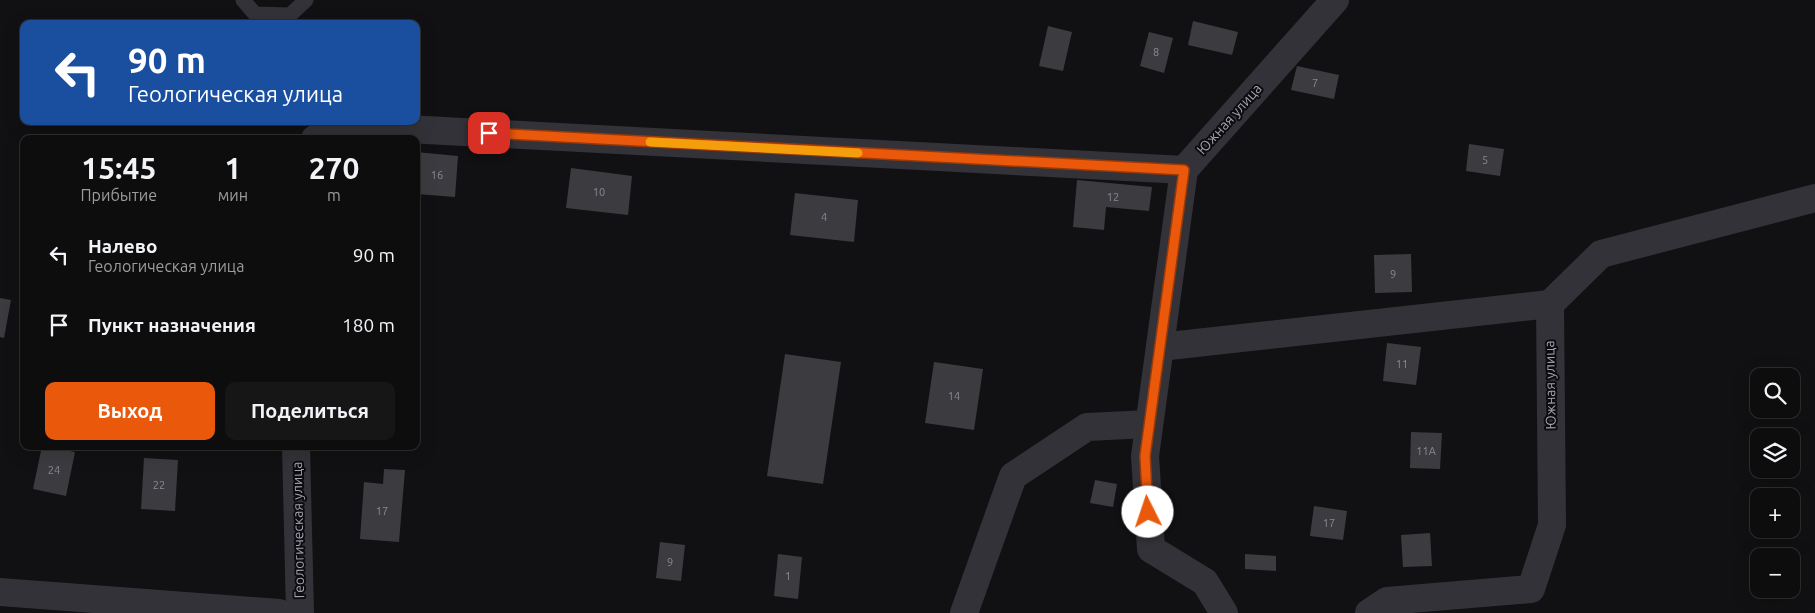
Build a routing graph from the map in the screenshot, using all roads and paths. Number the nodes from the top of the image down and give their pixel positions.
1 (243, 0) edge
2 (306, 0) edge
3 (1335, 0) edge
4 (326, 135) edge
5 (1184, 170) junction
6 (1815, 198) edge
7 (1550, 304) junction
8 (1160, 347) junction
9 (1149, 424) junction
10 (296, 450) edge
11 (0, 592) edge
12 (279, 613) edge
13 (300, 613) edge
14 (964, 613) edge
15 (1224, 613) edge
16 (1368, 613) edge

1 - 2 lane
3 - 5 street, Южная улица
4 - 5 street
5 - 8 street
6 - 7 street
7 - 8 street
7 - 16 street, Южная улица
8 - 9 street
9 - 14 street
9 - 15 street
10 - 13 street, Геологическая улица
11 - 12 street

